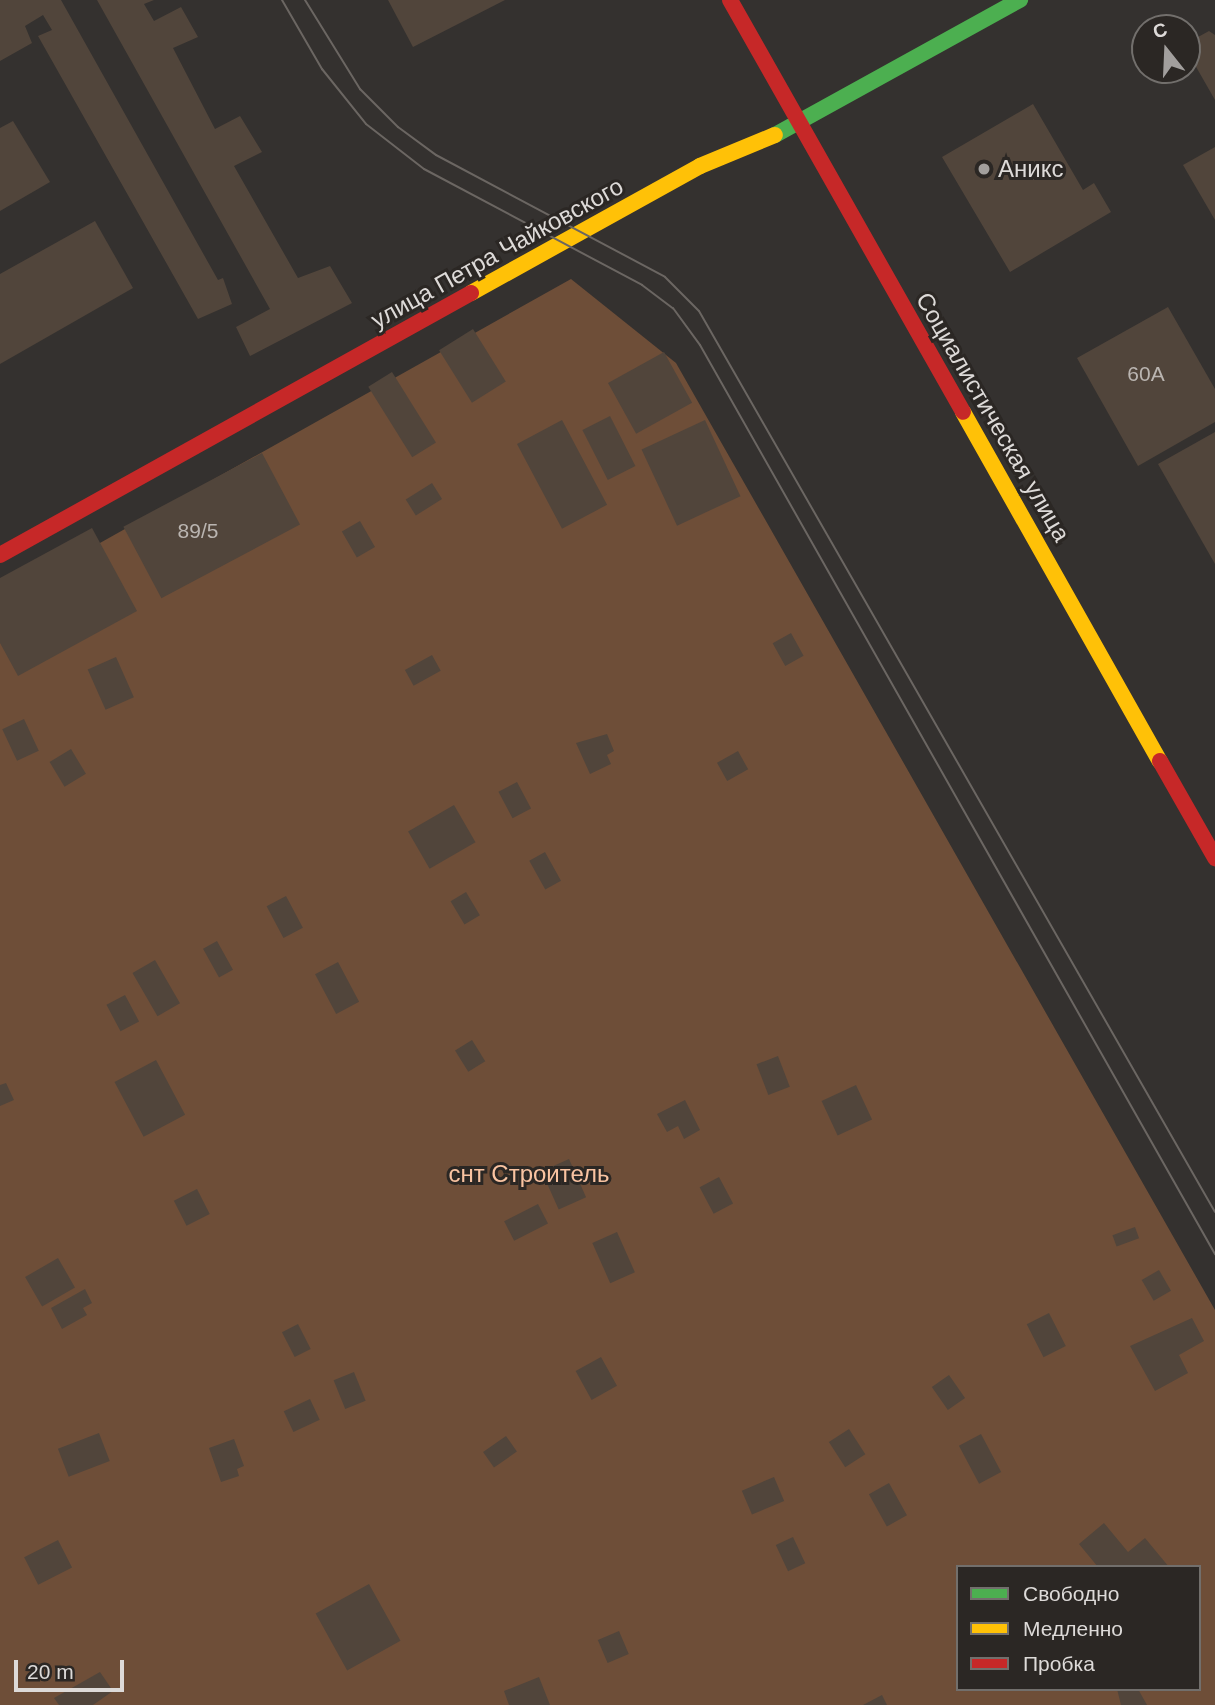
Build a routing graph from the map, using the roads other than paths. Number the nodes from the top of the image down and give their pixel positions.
1 (730, 0) edge
2 (1020, 0) edge
3 (800, 125) junction
4 (0, 555) edge
5 (1215, 858) edge

1 - 3 street, Социалистическая улица
2 - 3 street, улица Петра Чайковского
3 - 4 street, улица Петра Чайковского
3 - 5 street, Социалистическая улица

